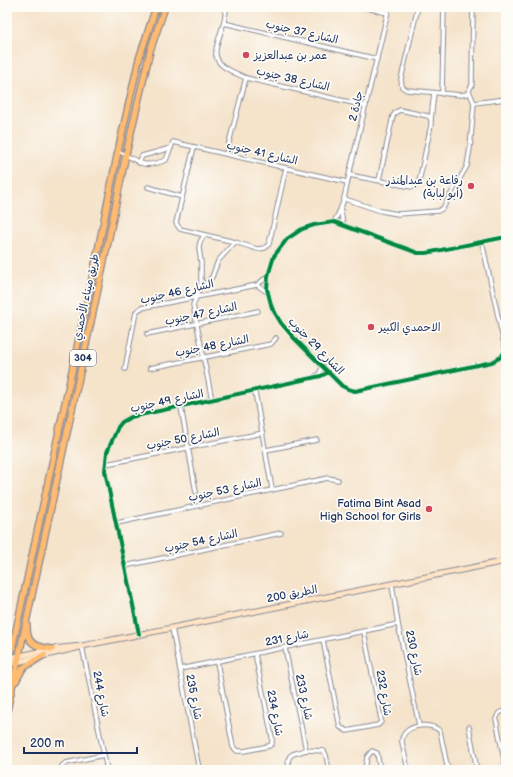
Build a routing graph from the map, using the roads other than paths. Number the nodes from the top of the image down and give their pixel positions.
1 (156, 7) edge
2 (165, 7) edge
3 (226, 7) edge
4 (363, 7) edge
5 (388, 7) edge
6 (418, 7) edge
7 (444, 7) edge
8 (473, 7) edge
9 (387, 13) junction
10 (224, 23) junction
11 (377, 59) junction
12 (246, 78) junction
13 (469, 91) junction
14 (434, 93) junction
15 (442, 94) junction
16 (506, 100) edge
17 (474, 103) junction
18 (366, 106) junction
19 (431, 119) junction
20 (194, 147) junction
21 (172, 148) junction
22 (118, 151) junction
23 (126, 154) junction
24 (226, 154) junction
25 (139, 163) junction
26 (286, 168) junction
27 (349, 175) junction
28 (379, 180) junction
29 (348, 182) junction
30 (148, 187) dead end
31 (182, 197) junction
32 (345, 199) junction
33 (341, 210) junction
34 (334, 222) junction
35 (343, 225) junction
36 (204, 235) junction
37 (506, 237) edge
38 (235, 242) junction
39 (482, 242) junction
40 (268, 276) junction
41 (257, 285) junction
42 (201, 288) junction
43 (267, 293) junction
44 (196, 297) junction
45 (258, 311) dead end
46 (196, 325) junction
47 (147, 334) dead end
48 (276, 338) dead end
49 (506, 349) edge
50 (203, 357) junction
51 (324, 367) junction
52 (150, 368) dead end
53 (125, 369) dead end
54 (329, 372) junction
55 (313, 378) junction
56 (255, 392) junction
57 (212, 400) junction
58 (181, 407) junction
59 (263, 433) junction
60 (317, 440) dead end
61 (188, 448) junction
62 (266, 450) junction
63 (106, 464) junction
64 (338, 480) dead end
65 (272, 489) junction
66 (196, 492) dead end
67 (117, 523) junction
68 (281, 534) dead end
69 (506, 561) edge
70 (125, 566) junction
71 (392, 584) junction
72 (28, 609) junction
73 (398, 624) junction
74 (172, 628) junction
75 (364, 632) junction
76 (139, 634) junction
77 (323, 640) junction
78 (82, 646) junction
79 (285, 648) junction
80 (52, 650) junction
81 (255, 654) junction
82 (44, 655) junction
83 (18, 659) junction
84 (9, 661) junction
85 (217, 662) junction
86 (180, 669) junction
87 (7, 672) edge
88 (9, 702) junction
89 (506, 710) edge
90 (7, 711) edge
91 (419, 725) junction
92 (469, 727) dead end
93 (306, 750) junction
94 (104, 755) junction
95 (198, 769) edge
96 (506, 769) edge
97 (60, 770) edge
98 (107, 770) edge
99 (210, 770) edge
100 (290, 770) edge
101 (329, 770) edge
102 (366, 770) edge
103 (380, 770) edge
104 (408, 770) edge
105 (448, 770) edge
106 (477, 770) edge

1 - 22 main road, طريق ميناء الأحمدي / 304
2 - 23 main road, طريق ميناء الأحمدي / 304
3 - 10 street
4 - 9 street
5 - 9 street, جادة 2
6 - 14 street
7 - 15 street
8 - 13 street
9 - 11 street, جادة 2
10 - 11 street, الشارع 37 جنوب
10 - 12 street
11 - 18 street, جادة 2
12 - 18 street, الشارع 38 جنوب
12 - 24 street, الشارع 38 جنوب
13 - 15 street
13 - 17 street
14 - 15 street
14 - 19 street
16 - 17 street
17 - 32 street
18 - 27 street, جادة 2
19 - 28 street
19 - 28 street
20 - 21 street, الشارع 41 جنوب
20 - 24 street, الشارع 41 جنوب
20 - 31 street
21 - 25 street
21 - 25 street
22 - 23 street
22 - 84 main road, طريق ميناء الأحمدي / 304
23 - 25 street
23 - 72 main road, طريق ميناء الأحمدي / 304
24 - 26 street, الشارع 41 جنوب
26 - 29 street, الشارع 41 جنوب
26 - 38 street
27 - 28 street
27 - 29 street, جادة 2
29 - 32 street, جادة 2
30 - 31 street
31 - 36 street
32 - 33 street, جادة 2
33 - 34 street, جادة 2
33 - 35 street, جادة 2
34 - 35 street, الشارع 29 جنوب
34 - 40 street, الشارع 29 جنوب
35 - 39 street, الشارع 29 جنوب
36 - 38 street
36 - 42 street
37 - 39 street, الشارع 29 جنوب
38 - 42 street
39 - 49 street
40 - 41 street, الشارع 46 جنوب
40 - 43 street, الشارع 29 جنوب
41 - 43 street
41 - 44 street, الشارع 46 جنوب
42 - 44 street
43 - 51 street, الشارع 29 جنوب
44 - 46 street
44 - 53 street, الشارع 46 جنوب
45 - 46 street, الشارع 47 جنوب
46 - 47 street, الشارع 47 جنوب
46 - 50 street
48 - 50 street, الشارع 48 جنوب
49 - 54 street, الشارع 29 جنوب
50 - 52 street, الشارع 48 جنوب
50 - 57 street
51 - 54 street, الشارع 29 جنوب
51 - 55 street
54 - 55 street, الشارع 49 جنوب
55 - 56 street, الشارع 49 جنوب
56 - 57 street, الشارع 49 جنوب
56 - 59 street
57 - 58 street, الشارع 49 جنوب
58 - 61 street
58 - 63 street, الشارع 49 جنوب
59 - 61 street, الشارع 50 جنوب
59 - 62 street
60 - 62 street
61 - 63 street, الشارع 50 جنوب
61 - 66 street
62 - 65 street
63 - 67 street, الشارع 49 جنوب
64 - 65 street, الشارع 53 جنوب
65 - 67 street, الشارع 53 جنوب
67 - 70 street, الشارع 49 جنوب
68 - 70 street, الشارع 54 جنوب
69 - 71 main road, الطريق 200
70 - 76 street, الشارع 49 جنوب
71 - 73 street, شارع 230
71 - 74 main road, الطريق 200
72 - 80 main road
72 - 83 main road, طريق ميناء الأحمدي / 304
73 - 75 street, شارع 231
73 - 91 street, شارع 230
74 - 76 main road, الطريق 200
74 - 86 street, شارع 235
75 - 77 street, شارع 231
75 - 77 street, شارع 232
76 - 78 main road, الطريق 200
77 - 79 street, شارع 231
78 - 80 main road, الطريق 200
78 - 82 main road, الطريق 200
78 - 94 street, شارع 244
79 - 81 street, شارع 231
79 - 93 street, شارع 233
80 - 83 main road, الطريق 200
81 - 85 street, شارع 231
81 - 85 street, شارع 234
82 - 83 main road, الطريق 200
82 - 88 main road
83 - 84 main road, الطريق 200
83 - 88 main road, طريق ميناء الأحمدي / 304
84 - 87 main road, طريق ميناء الأحمدي / 304
85 - 86 street, شارع 231
86 - 95 street, شارع 235
88 - 90 main road, طريق ميناء الأحمدي / 304
89 - 96 street
91 - 104 street
91 - 105 street
92 - 106 street
93 - 100 street
93 - 101 street
94 - 97 street
94 - 98 street, شارع 244
95 - 99 street, شارع 235
102 - 103 street

